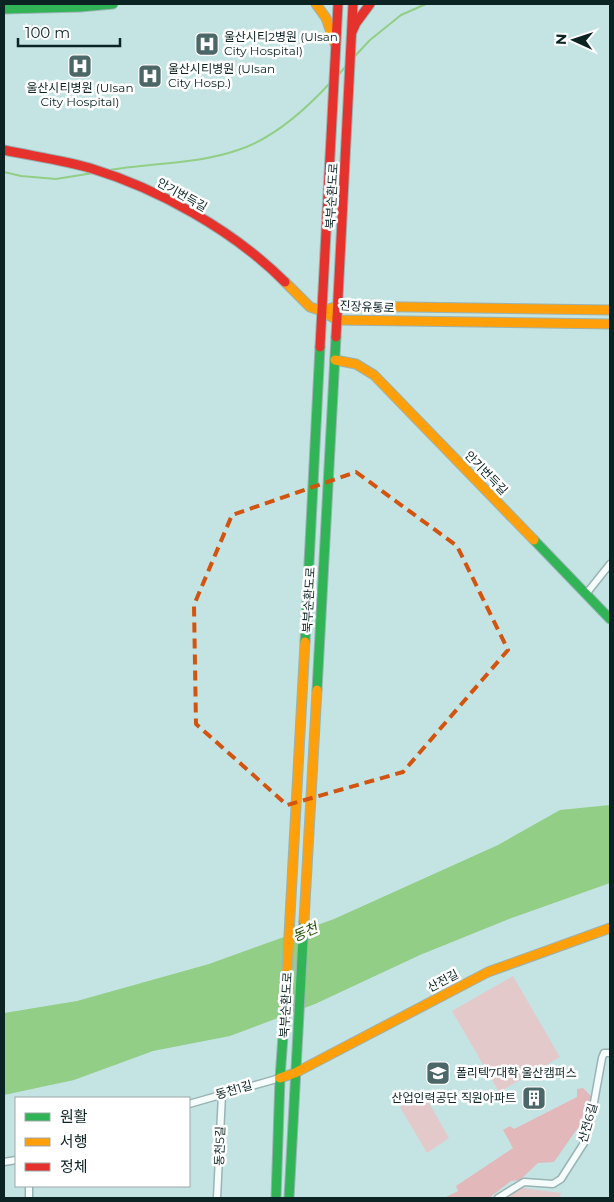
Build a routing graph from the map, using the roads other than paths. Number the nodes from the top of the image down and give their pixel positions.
1 (51, 4) edge
2 (113, 4) edge
3 (316, 4) edge
4 (338, 4) edge
5 (353, 4) edge
6 (370, 4) edge
7 (4, 9) edge
8 (352, 36) junction
9 (336, 53) junction
10 (4, 150) edge
11 (338, 306) junction
12 (610, 310) edge
13 (322, 312) junction
14 (337, 320) junction
15 (610, 324) edge
16 (335, 360) junction
17 (610, 564) edge
18 (586, 594) junction
19 (610, 619) edge
20 (610, 928) edge
21 (607, 1053) edge
22 (295, 1073) junction
23 (280, 1078) junction
24 (222, 1094) junction
25 (190, 1104) edge
26 (218, 1198) edge
27 (276, 1198) edge
28 (289, 1198) edge
29 (498, 1198) edge

1 - 7 main road
2 - 7 main road
3 - 9 main road
4 - 9 main road, 북부순환도로
5 - 8 main road, 북부순환도로
6 - 8 main road
8 - 11 main road, 북부순환도로
9 - 13 main road, 북부순환도로
10 - 13 main road, 안기번득길
11 - 12 main road, 진장유통로
11 - 13 main road, 진장유통로
11 - 14 main road, 북부순환도로
13 - 14 main road, 진장유통로
13 - 23 main road, 북부순환도로
14 - 15 main road, 진장유통로
14 - 16 main road, 북부순환도로
16 - 18 main road, 안기번득길
16 - 22 main road, 북부순환도로
17 - 18 street
18 - 19 main road, 안기번득길
20 - 22 main road, 산전길
21 - 29 street, 산전6길
22 - 23 main road, 산전길
22 - 28 main road, 북부순환도로
23 - 24 street, 동천1길
23 - 27 main road, 북부순환도로
24 - 25 street, 동천1길
24 - 26 street, 동천5길

